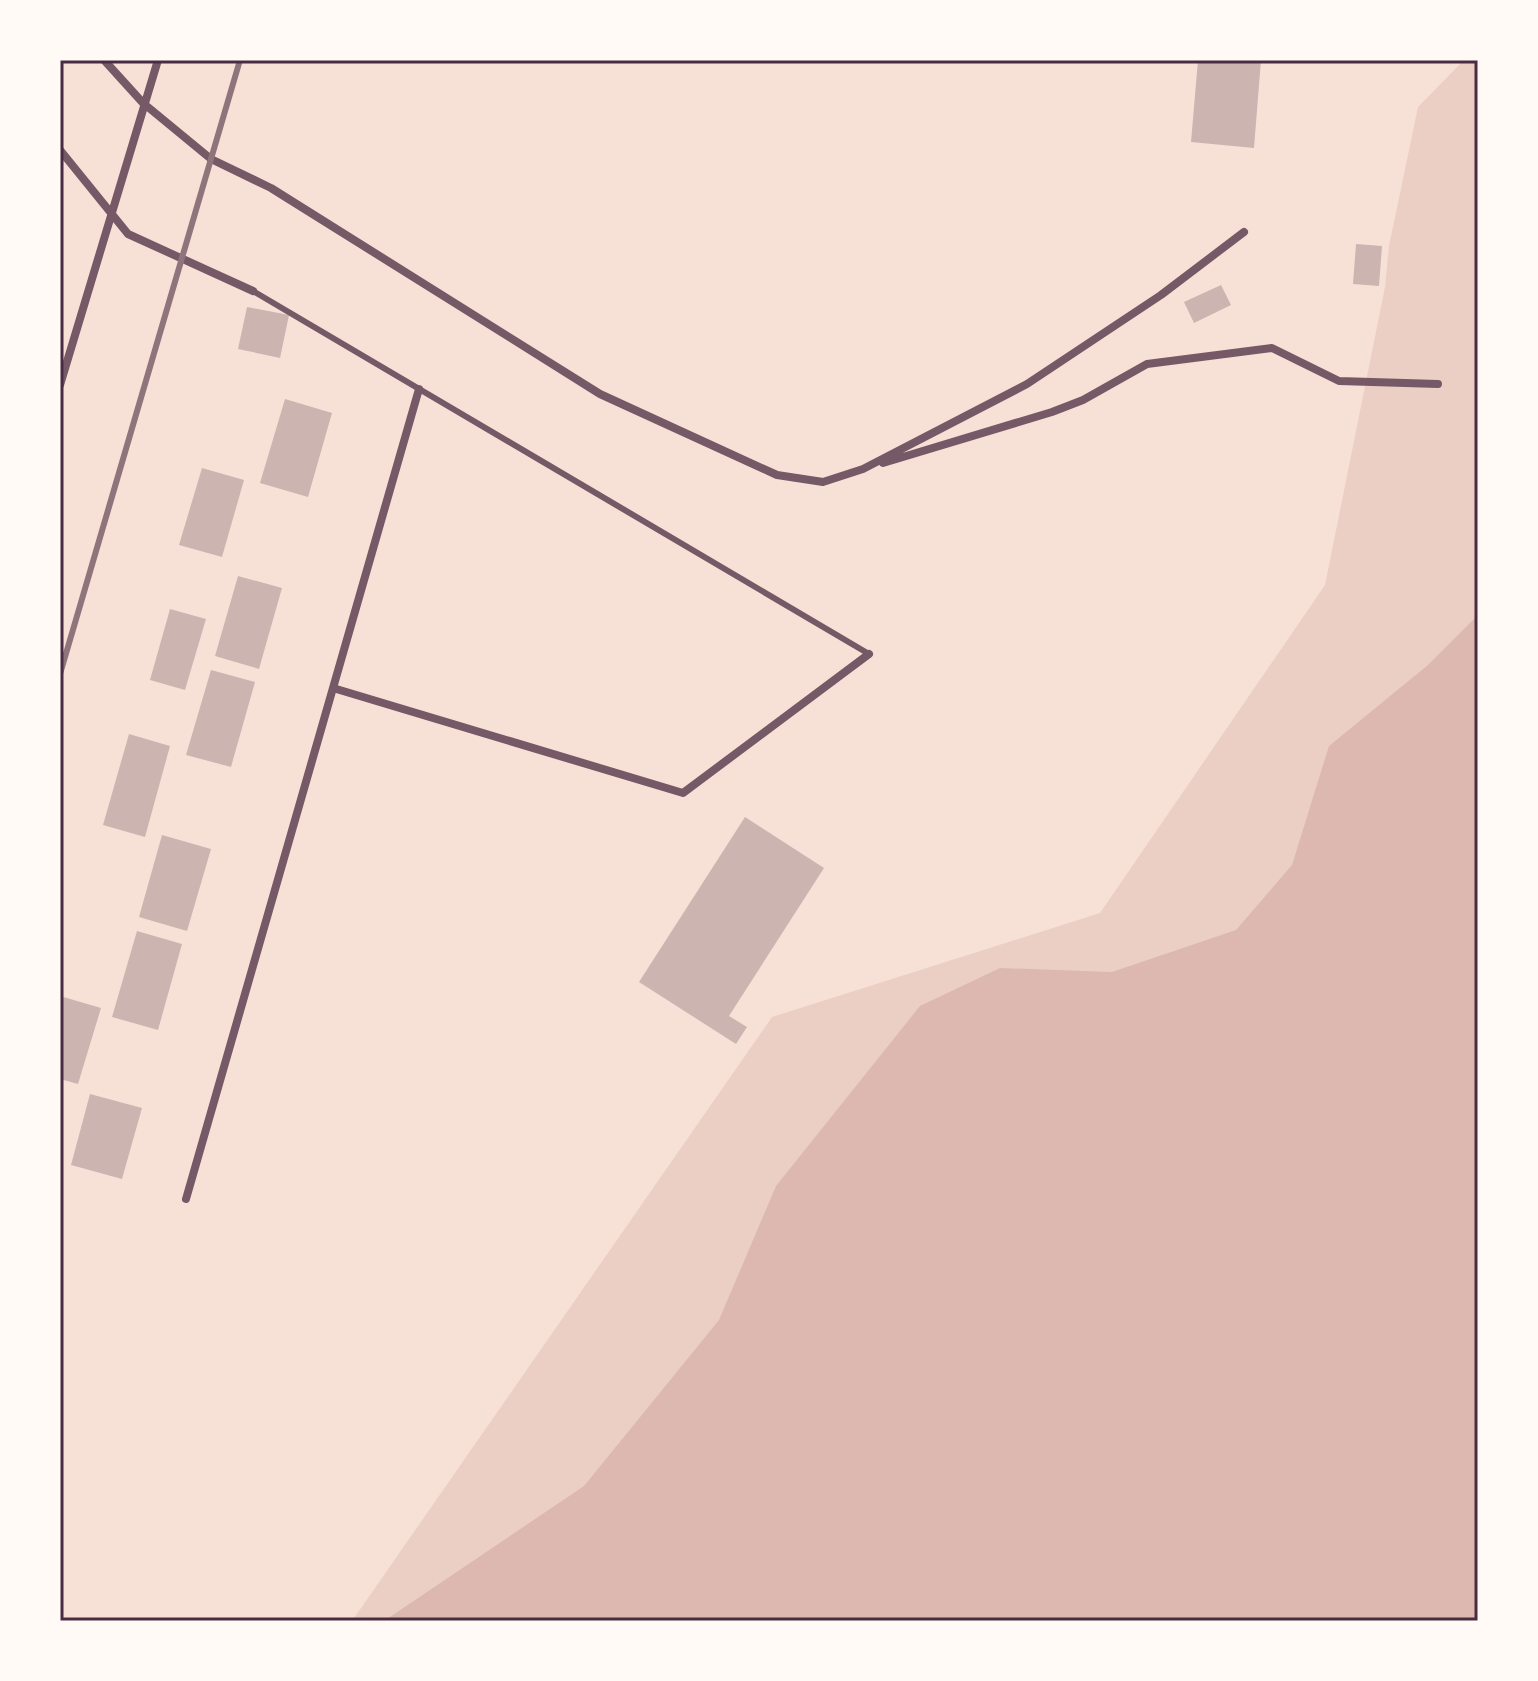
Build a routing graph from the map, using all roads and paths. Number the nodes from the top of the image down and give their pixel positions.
1 (104, 60) edge
2 (158, 60) edge
3 (143, 103) junction
4 (60, 150) edge
5 (112, 213) junction
6 (1244, 232) dead end
7 (253, 291) joint
8 (1438, 384) dead end
9 (60, 385) edge
10 (419, 389) junction
11 (863, 469) junction
12 (869, 654) joint
13 (333, 688) junction
14 (186, 1199) dead end

1 - 3 street
2 - 3 street
3 - 5 street
3 - 11 street
4 - 5 street
5 - 7 street
5 - 9 street
6 - 11 street
7 - 10 lane
8 - 11 street
10 - 12 lane
10 - 13 street
12 - 13 street
13 - 14 street

